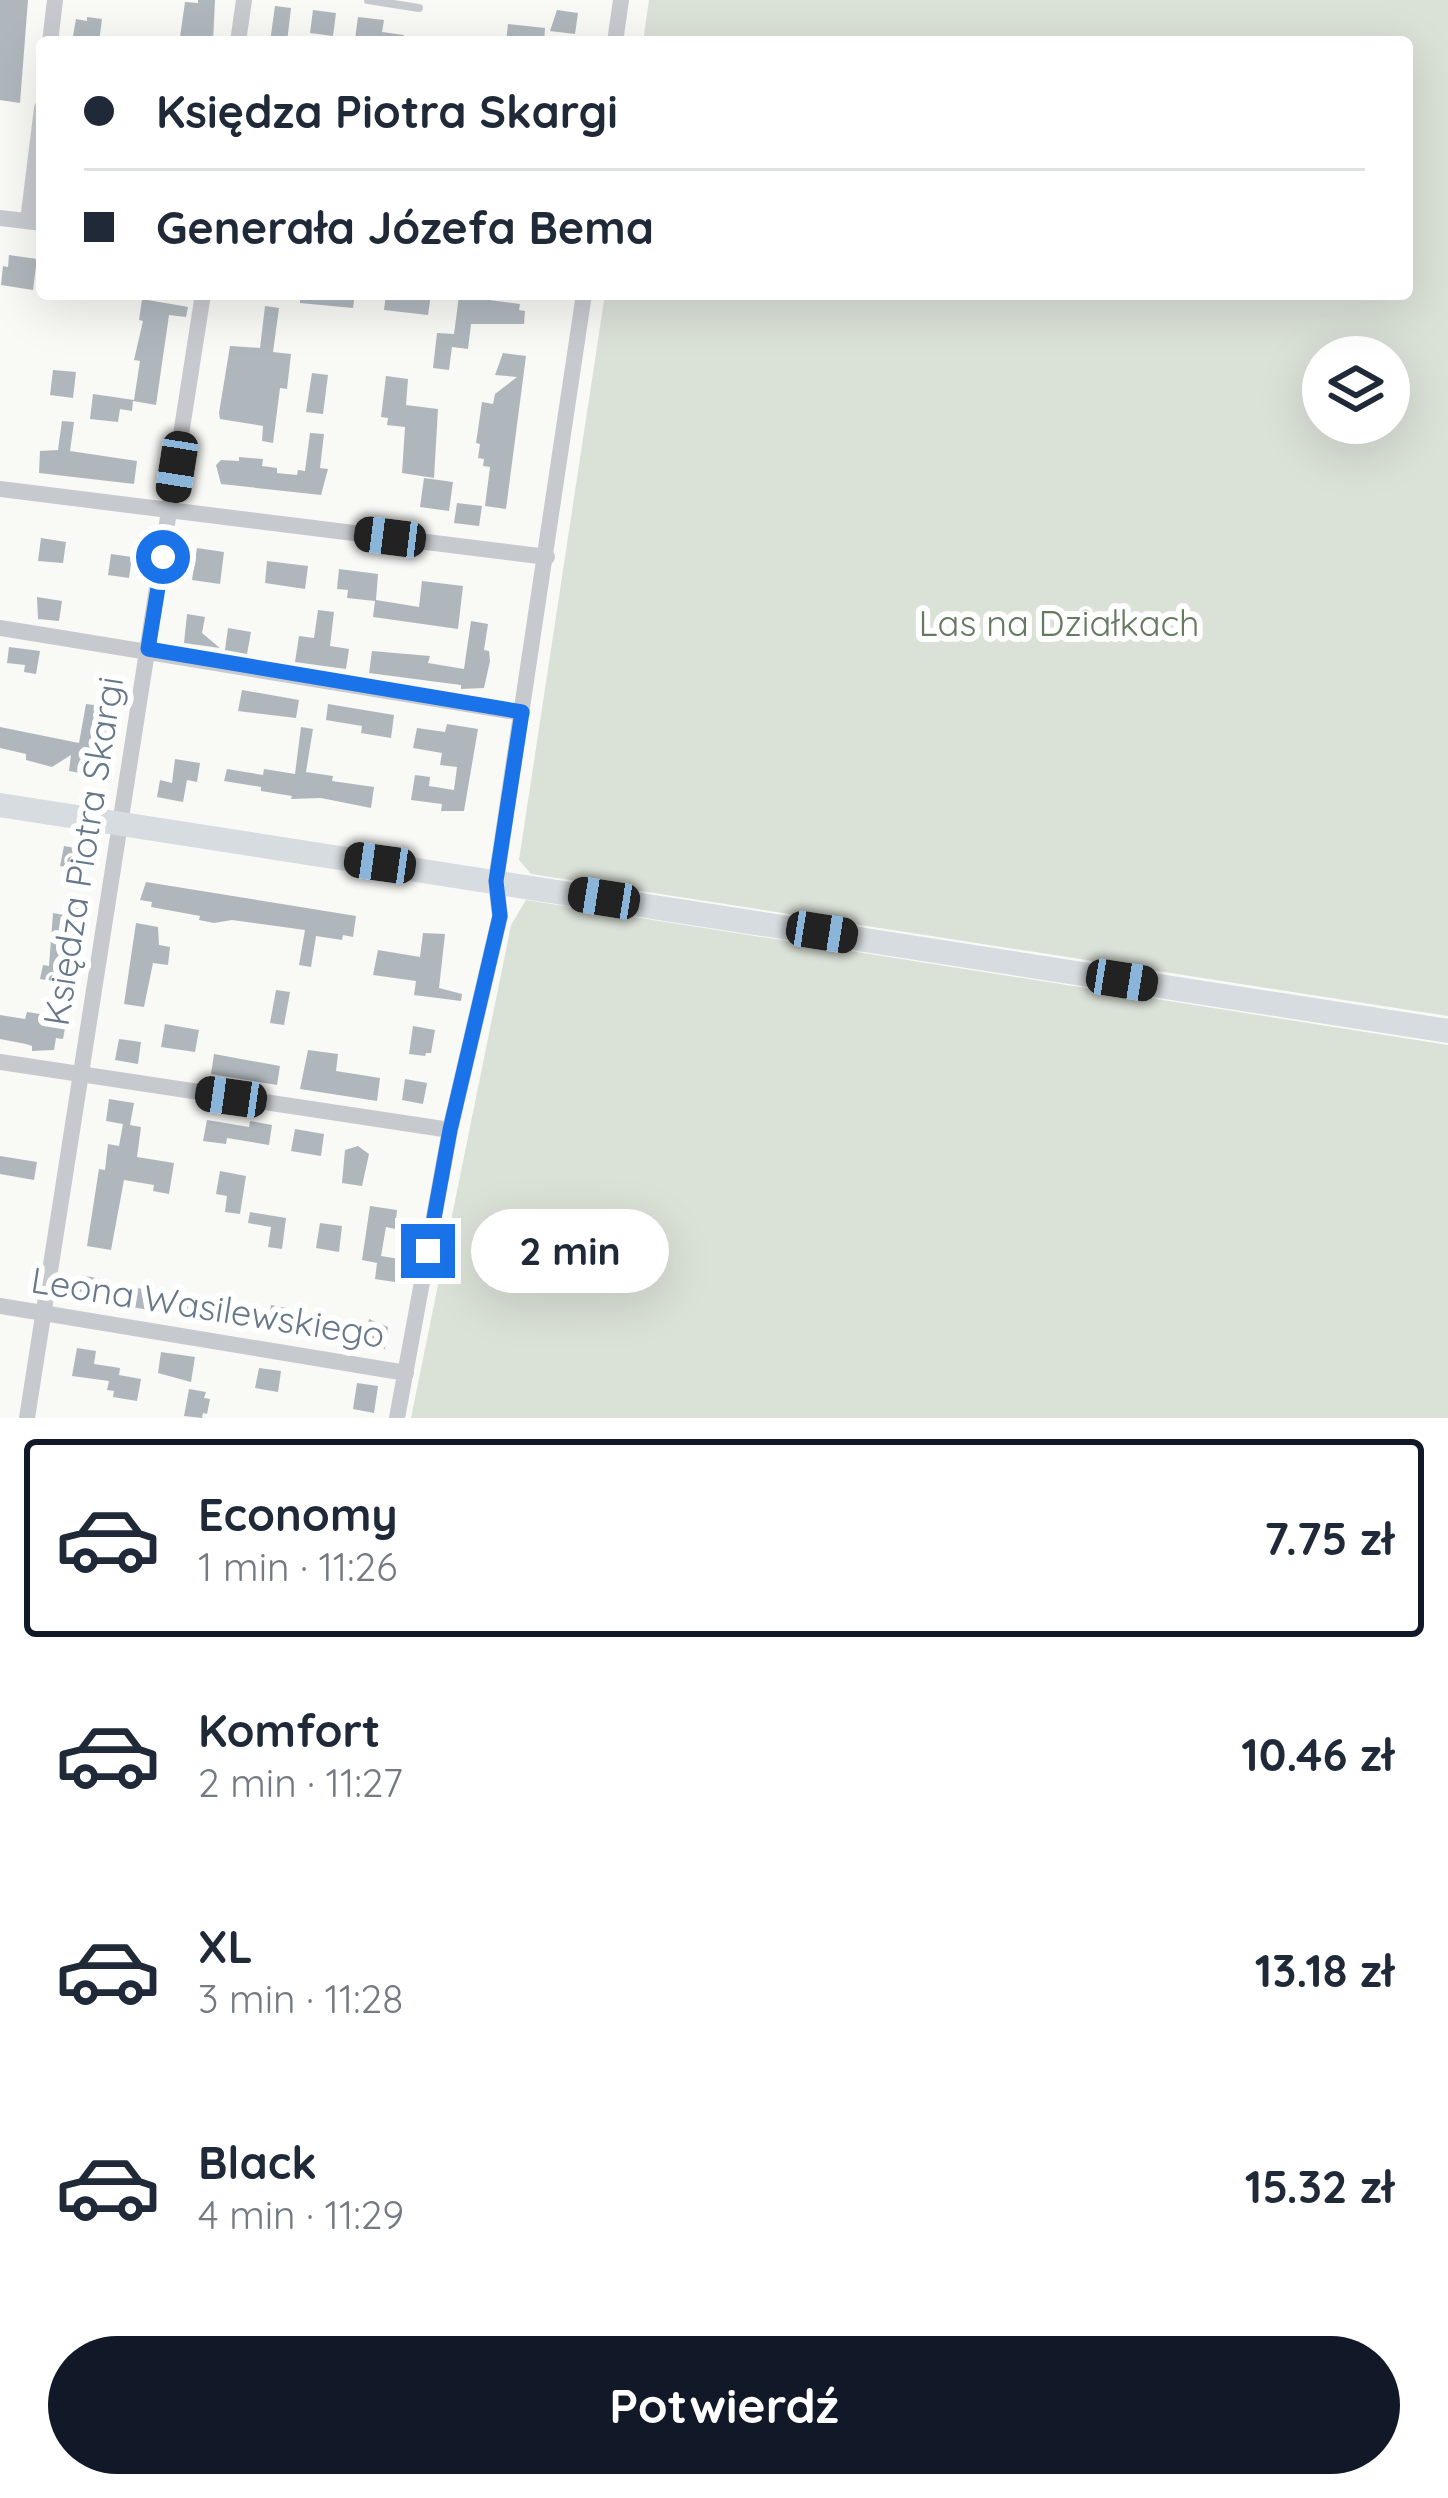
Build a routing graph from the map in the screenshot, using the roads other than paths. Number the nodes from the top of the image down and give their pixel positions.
1 (56, 0) edge
2 (244, 0) edge
3 (368, 0) edge
4 (622, 0) edge
5 (419, 8) dead end
6 (51, 36) edge
7 (239, 36) edge
8 (616, 36) edge
9 (0, 218) edge
10 (35, 222) edge
11 (202, 300) edge
12 (583, 300) edge
13 (0, 489) edge
14 (171, 511) junction
15 (547, 557) junction
16 (0, 628) edge
17 (148, 649) junction
18 (522, 712) junction
19 (0, 805) edge
20 (122, 824) junction
21 (496, 881) junction
22 (1448, 1031) edge
23 (0, 1062) edge
24 (82, 1075) junction
25 (450, 1130) junction
26 (0, 1306) edge
27 (44, 1313) junction
28 (406, 1373) junction
29 (26, 1418) edge
30 (397, 1418) edge

1 - 6 street
2 - 7 street
3 - 5 lane
4 - 8 street
9 - 10 street
11 - 14 street, Księdza Piotra Skargi
12 - 15 street
13 - 14 street
14 - 15 street
14 - 17 street, Księdza Piotra Skargi
15 - 18 street
16 - 17 street
17 - 18 street
17 - 20 street, Księdza Piotra Skargi
18 - 21 street
19 - 20 main road
20 - 21 main road
20 - 24 street, Księdza Piotra Skargi
21 - 22 main road
21 - 25 street
23 - 24 street
24 - 25 street
24 - 27 street, Księdza Piotra Skargi
25 - 28 street
26 - 27 street, Leona Wasilewskiego
27 - 28 street, Leona Wasilewskiego
27 - 29 street, Księdza Piotra Skargi
28 - 30 street

